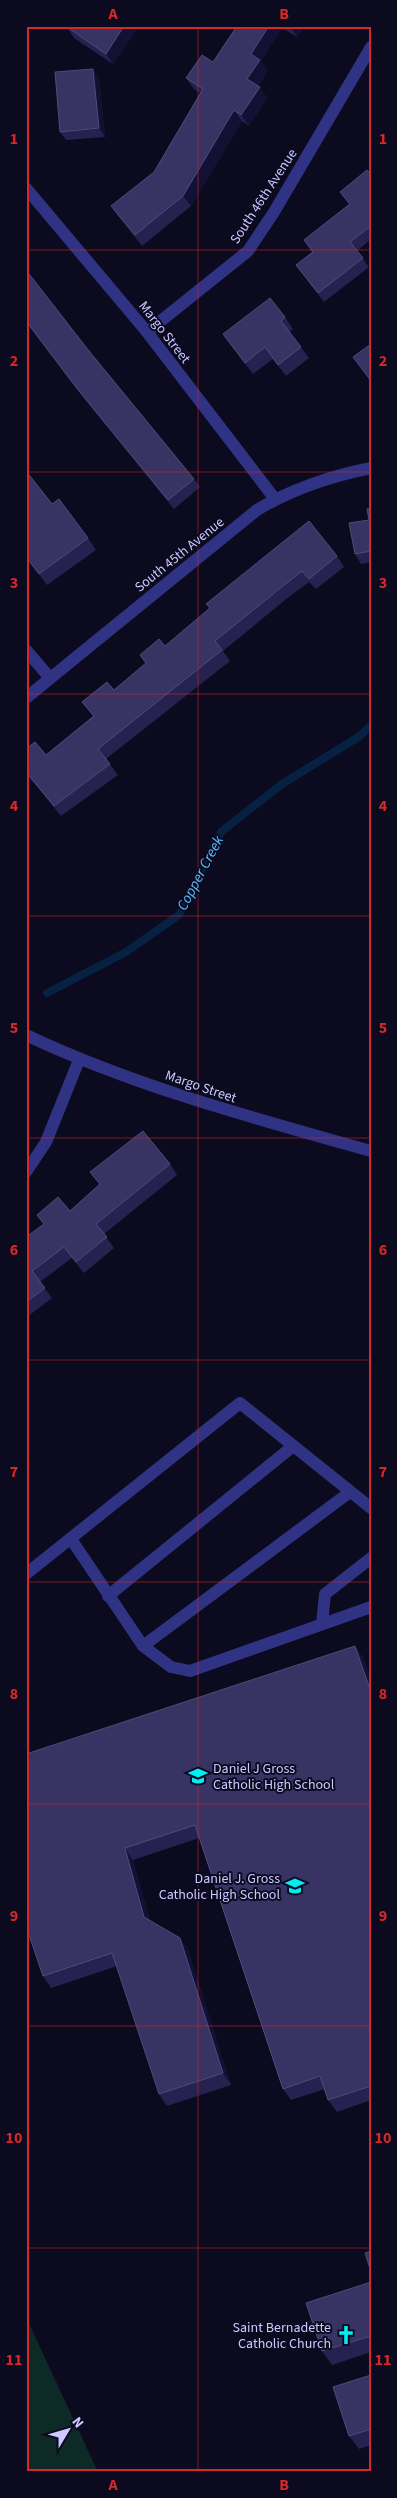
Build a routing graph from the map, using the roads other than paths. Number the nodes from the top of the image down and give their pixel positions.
1 (371, 47) edge
2 (26, 188) edge
3 (147, 332) junction
4 (371, 468) edge
5 (275, 499) junction
6 (26, 650) edge
7 (50, 678) junction
8 (26, 698) edge
9 (26, 1035) edge
10 (79, 1060) junction
11 (371, 1151) edge
12 (26, 1172) edge
13 (292, 1447) junction
14 (350, 1492) junction
15 (371, 1508) edge
16 (71, 1540) junction
17 (371, 1558) edge
18 (26, 1574) edge
19 (108, 1596) junction
20 (371, 1607) edge
21 (322, 1624) junction
22 (143, 1646) junction

1 - 3 street, South 46th Avenue
2 - 3 street, Margo Street
3 - 5 street, Margo Street
4 - 5 street, South 45th Avenue
5 - 7 street, South 45th Avenue
6 - 7 street
7 - 8 street, South 45th Avenue
9 - 10 street, Margo Street
10 - 11 street, Margo Street
10 - 12 street
13 - 14 street
13 - 16 street
13 - 19 street
14 - 15 street
14 - 22 street
16 - 18 street
16 - 19 street
17 - 21 street
19 - 22 street
20 - 21 street
21 - 22 street

